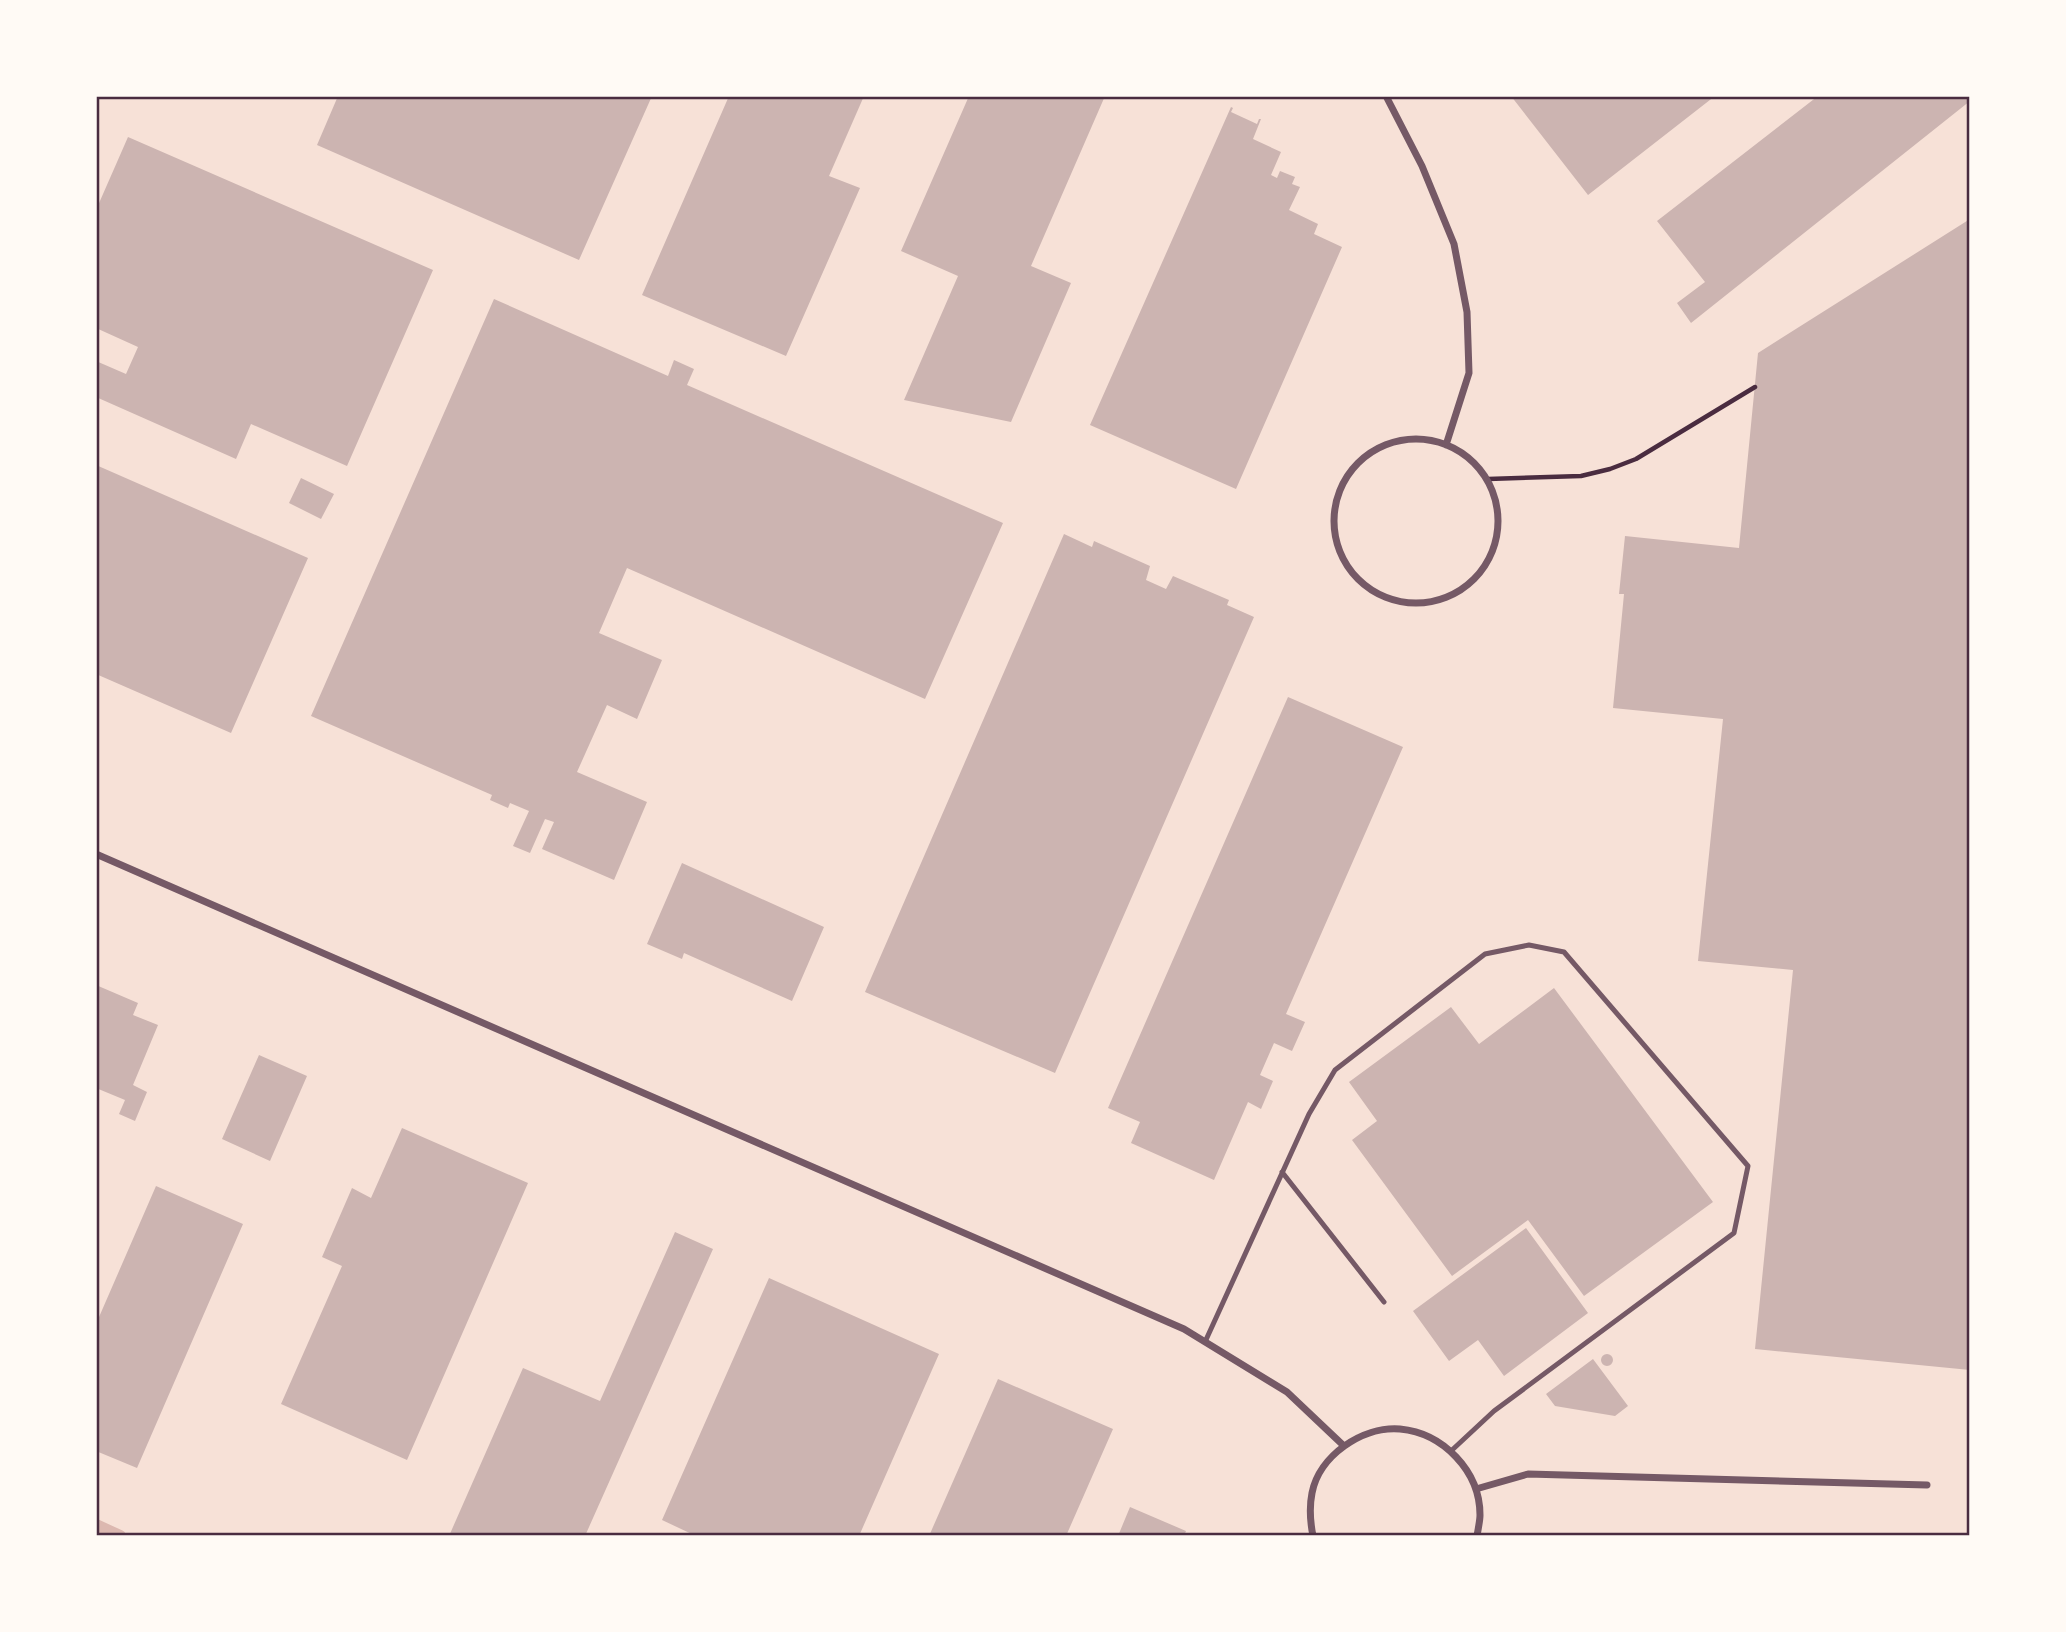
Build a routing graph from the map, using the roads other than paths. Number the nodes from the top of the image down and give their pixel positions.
1 (1386, 96) edge
2 (1446, 445) junction
3 (96, 854) edge
4 (1282, 1172) junction
5 (1384, 1302) dead end
6 (1205, 1342) junction
7 (1344, 1446) junction
8 (1451, 1451) junction
9 (1927, 1485) dead end
10 (1476, 1489) junction
11 (1313, 1536) edge
12 (1477, 1536) edge

1 - 2 street
2 - 2 street
3 - 6 street
4 - 5 lane
4 - 6 lane
4 - 8 lane
6 - 7 street
7 - 8 street
7 - 11 street
8 - 10 street
9 - 10 street
10 - 12 street

